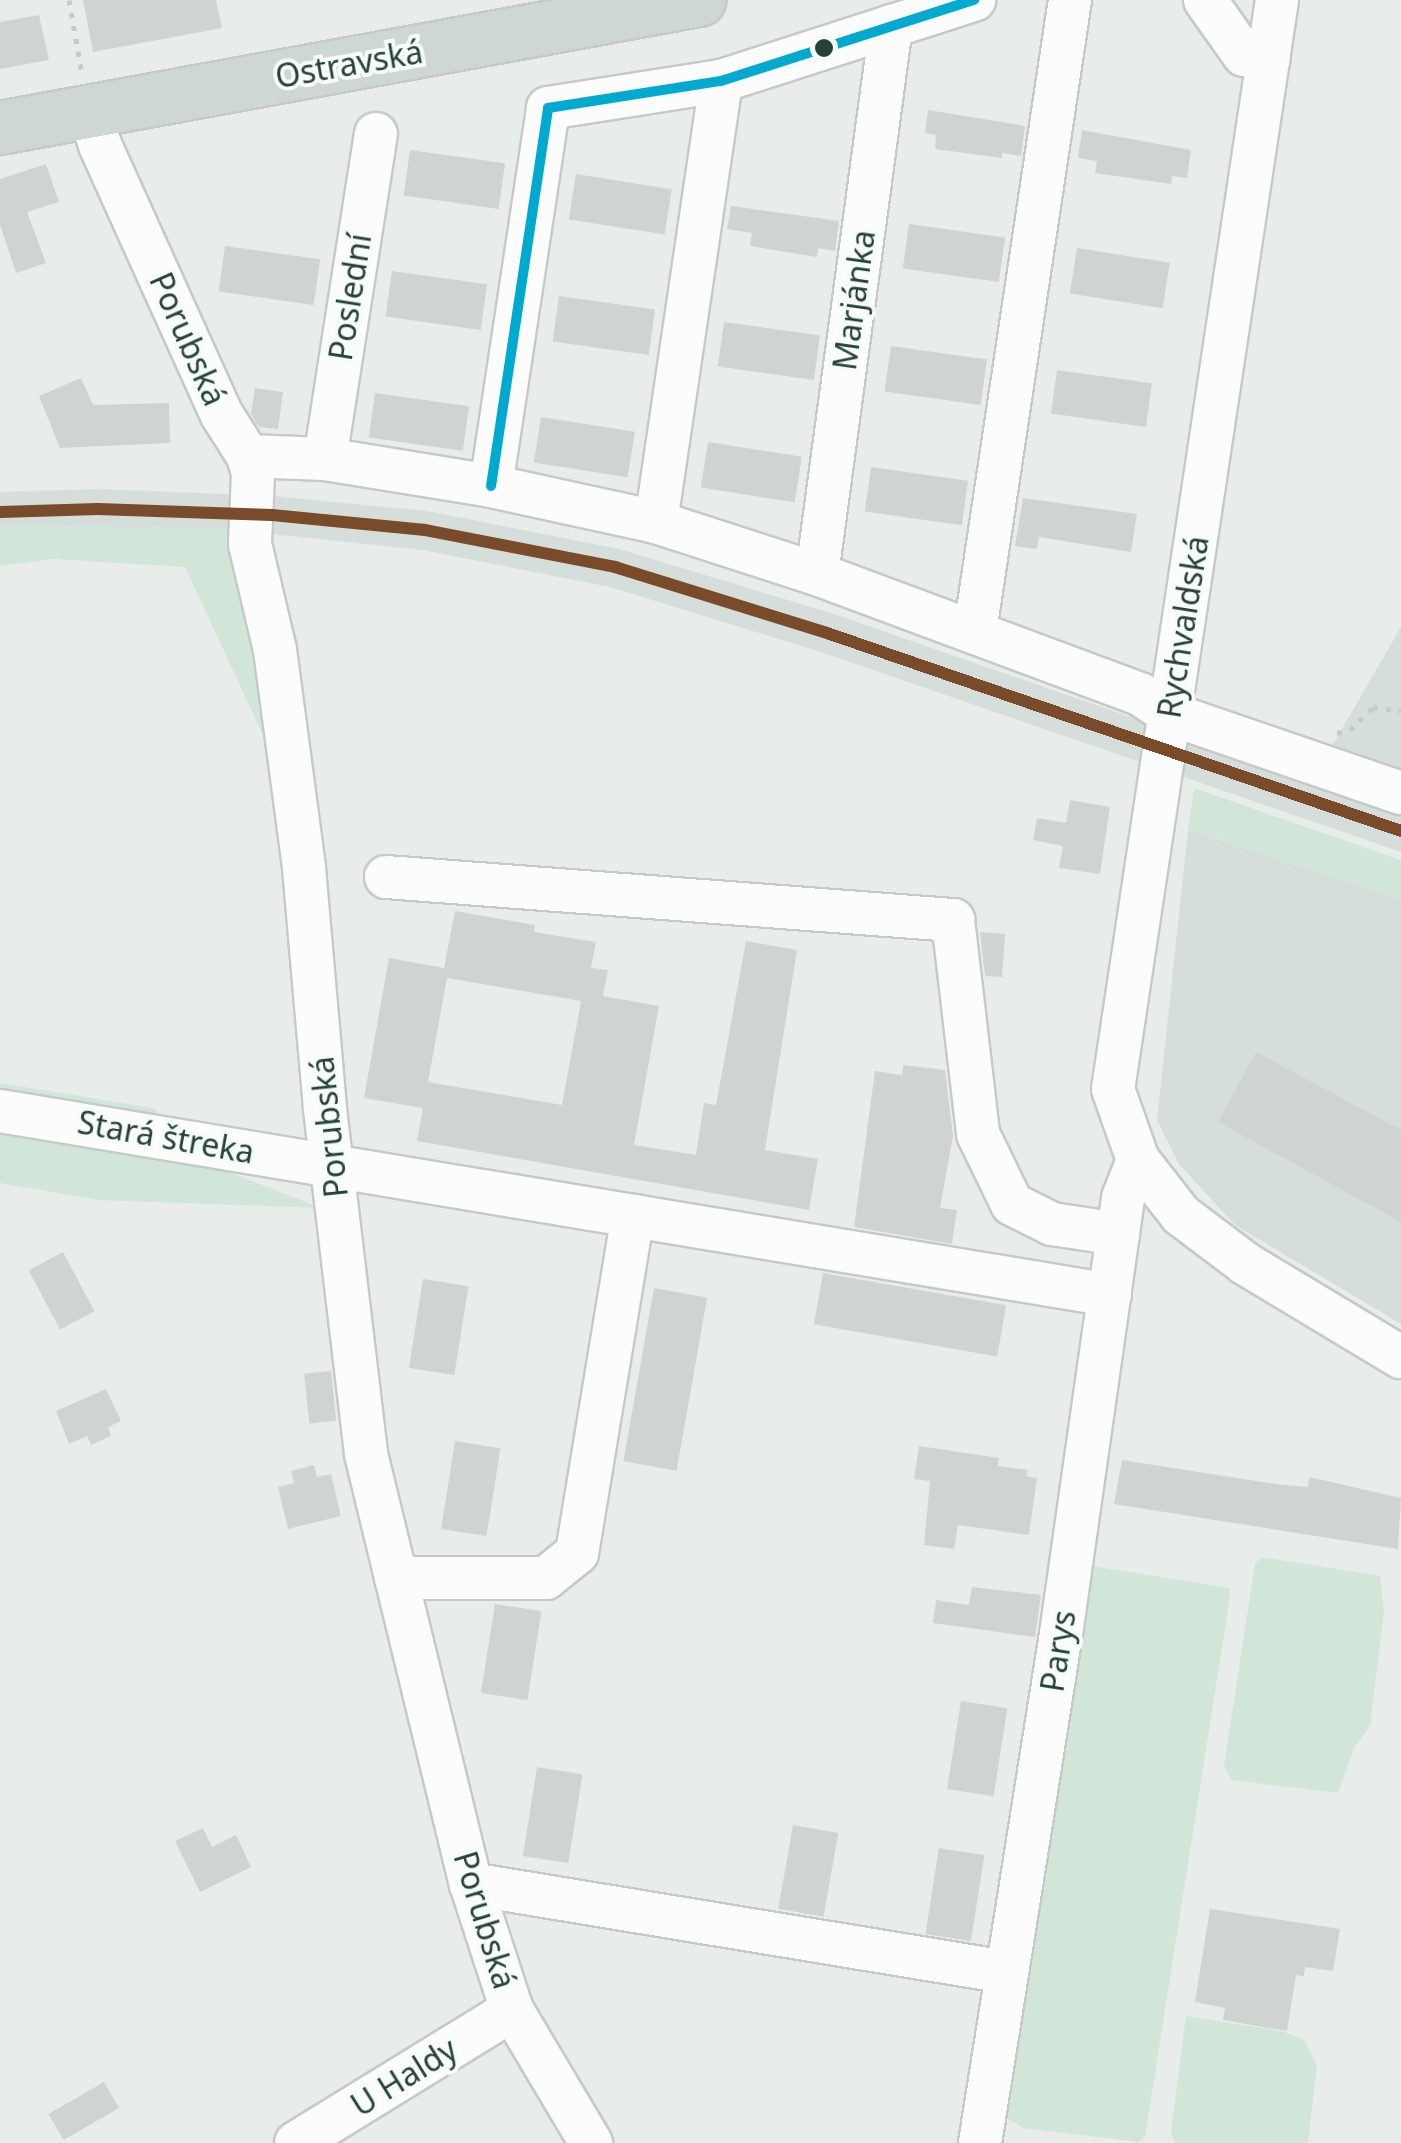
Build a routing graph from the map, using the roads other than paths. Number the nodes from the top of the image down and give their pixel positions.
1 (699, 0) edge
2 (974, 0) edge
3 (1070, 0) edge
4 (1205, 0) edge
5 (1278, 0) edge
6 (892, 26) junction
7 (1269, 60) junction
8 (722, 81) junction
9 (90, 111) junction
10 (0, 128) edge
11 (376, 134) dead end
12 (248, 456) junction
13 (325, 459) junction
14 (491, 486) junction
15 (656, 522) junction
16 (818, 574) junction
17 (975, 631) junction
18 (1170, 714) junction
19 (1401, 793) edge
20 (386, 877) dead end
21 (0, 1111) edge
22 (1138, 1160) junction
23 (332, 1166) junction
24 (633, 1216) junction
25 (1118, 1234) junction
26 (1110, 1294) junction
27 (1401, 1356) edge
28 (396, 1578) junction
29 (472, 1884) junction
30 (1006, 1972) junction
31 (512, 2010) junction
32 (296, 2143) edge
33 (591, 2143) edge
34 (980, 2143) edge

1 - 9 main road, Ostravská
2 - 6 street
3 - 17 street
4 - 7 street
5 - 7 street, Rychvaldská
6 - 8 street
6 - 16 street, Marjánka
7 - 18 street, Rychvaldská
8 - 14 street
8 - 15 street
9 - 10 main road, Ostravská
9 - 12 street, Porubská
11 - 13 street, Poslední
12 - 13 street
12 - 23 street, Porubská
13 - 14 street
14 - 15 street
15 - 16 street
16 - 17 street
17 - 18 street
18 - 19 street
18 - 22 street, Rychvaldská
20 - 25 street
21 - 23 street, Stará štreka
22 - 25 street, Parys
22 - 27 street, Rychvaldská
23 - 24 street, Stará štreka
23 - 28 street, Porubská
24 - 26 street, Stará štreka
24 - 28 street
25 - 26 street, Parys
26 - 30 street, Parys
28 - 29 street, Porubská
29 - 30 street
29 - 31 street, Porubská
30 - 34 street, Parys
31 - 32 street, U Haldy
31 - 33 street, Porubská

